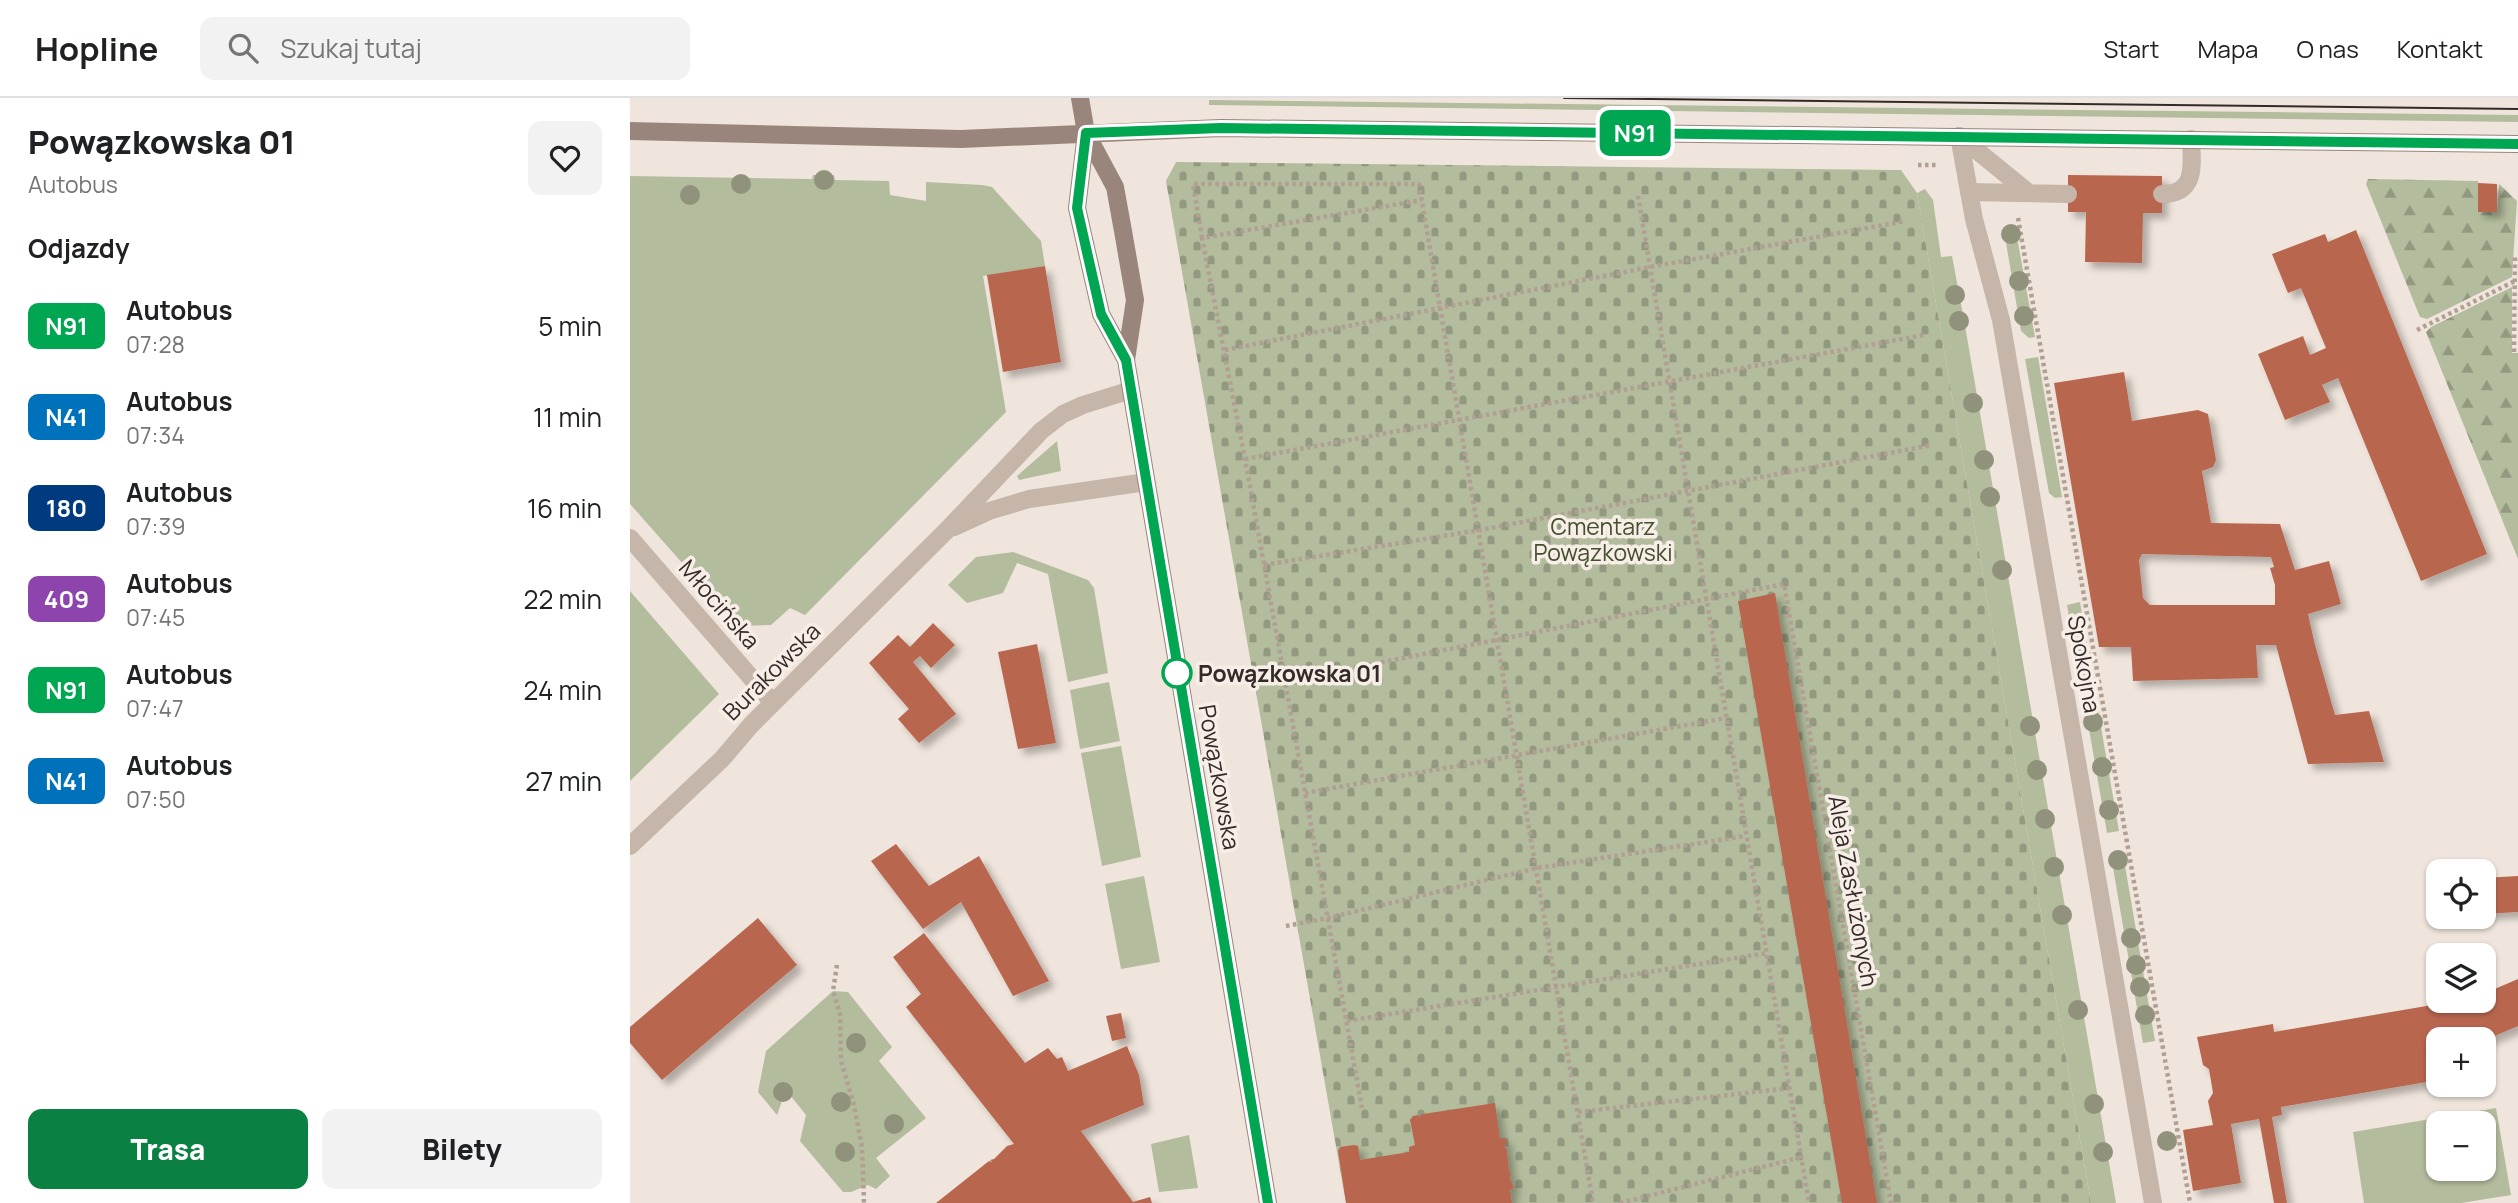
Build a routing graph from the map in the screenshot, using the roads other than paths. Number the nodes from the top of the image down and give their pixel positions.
1 (1080, 98) edge
2 (630, 131) edge
3 (1086, 133) junction
4 (1959, 136) junction
5 (2191, 139) junction
6 (2518, 144) edge
7 (1969, 192) junction
8 (2037, 193) junction
9 (2068, 194) dead end
10 (2162, 194) dead end
11 (1126, 360) junction
12 (1131, 390) junction
13 (1146, 482) junction
14 (947, 530) junction
15 (630, 538) edge
16 (773, 703) junction
17 (630, 846) edge
18 (1268, 1203) edge
19 (2154, 1203) edge

1 - 3 main road, Powązkowska
2 - 3 main road
3 - 4 main road
3 - 11 main road, Powązkowska
3 - 11 main road, Powązkowska
4 - 5 main road
4 - 7 street, Spokojna
4 - 8 street
5 - 6 main road
5 - 10 street
7 - 8 street
7 - 19 street, Spokojna
8 - 9 street
11 - 12 main road, Powązkowska
12 - 13 main road, Powązkowska
12 - 14 street, Burakowska
13 - 14 street, Burakowska
13 - 18 main road, Powązkowska
14 - 16 street, Burakowska
15 - 16 street, Młocińska
16 - 17 street, Burakowska

